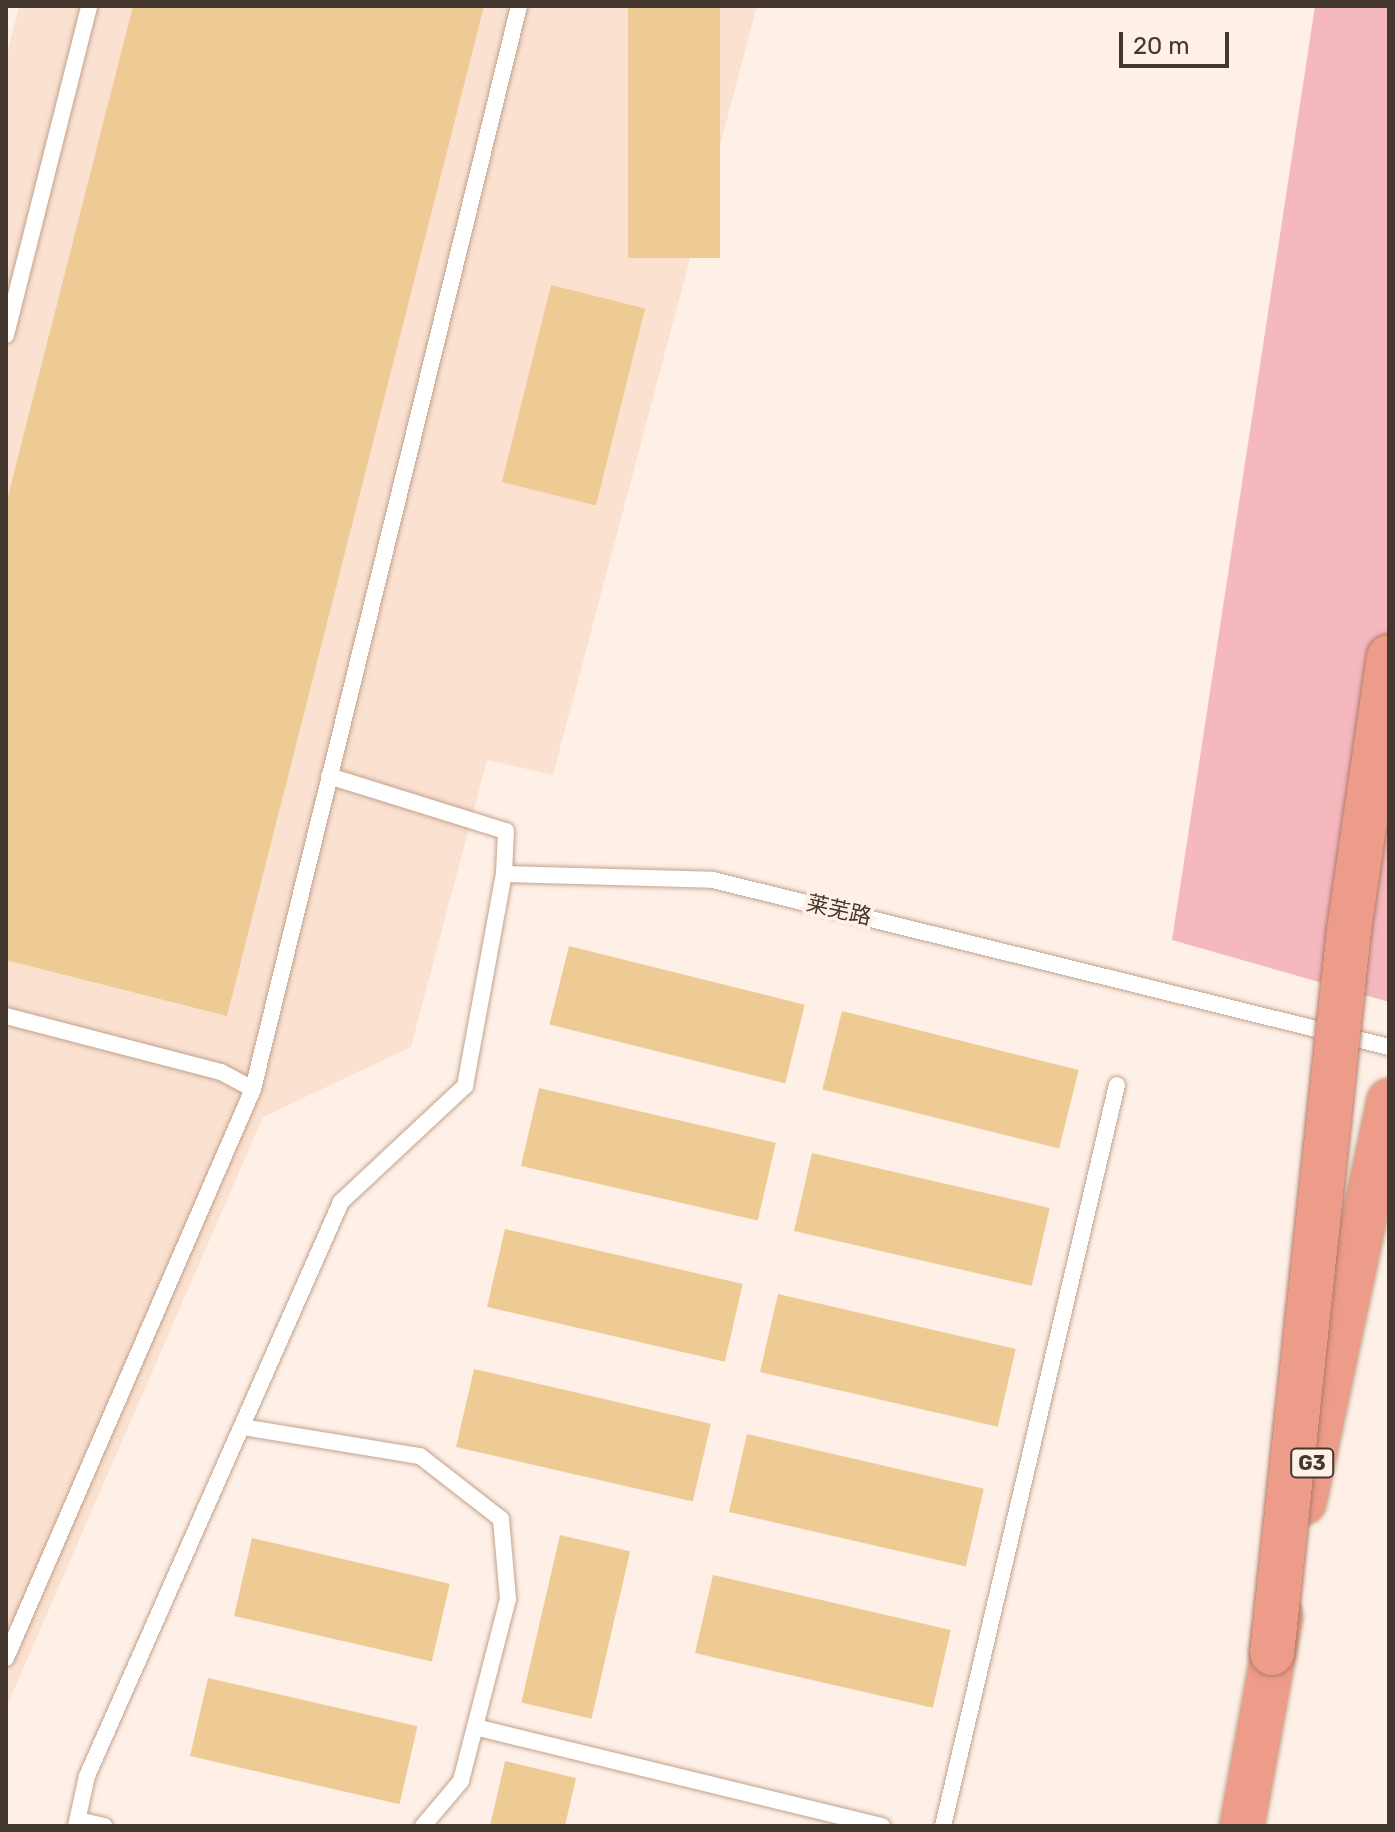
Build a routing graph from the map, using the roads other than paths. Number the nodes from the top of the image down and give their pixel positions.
1 (89, 6) edge
2 (519, 6) edge
3 (6, 335) edge
4 (1389, 657) edge
5 (329, 776) junction
6 (504, 874) junction
7 (6, 1016) edge
8 (1389, 1047) edge
9 (1117, 1085) dead end
10 (253, 1089) junction
11 (1389, 1101) edge
12 (242, 1427) junction
13 (1272, 1653) junction
14 (6, 1658) edge
15 (475, 1727) junction
16 (77, 1823) edge
17 (104, 1826) edge
18 (423, 1826) edge
19 (882, 1826) edge
20 (943, 1826) edge
21 (1242, 1826) edge

1 - 3 lane
2 - 5 lane
4 - 13 highway, bridge
5 - 6 lane
5 - 10 lane
6 - 8 lane, 莱芜路
6 - 12 lane
7 - 10 lane
9 - 20 lane
10 - 14 lane
11 - 13 highway, G3, bridge
12 - 15 lane
12 - 16 lane
13 - 21 highway, G3
15 - 18 lane
15 - 19 lane
16 - 17 lane

